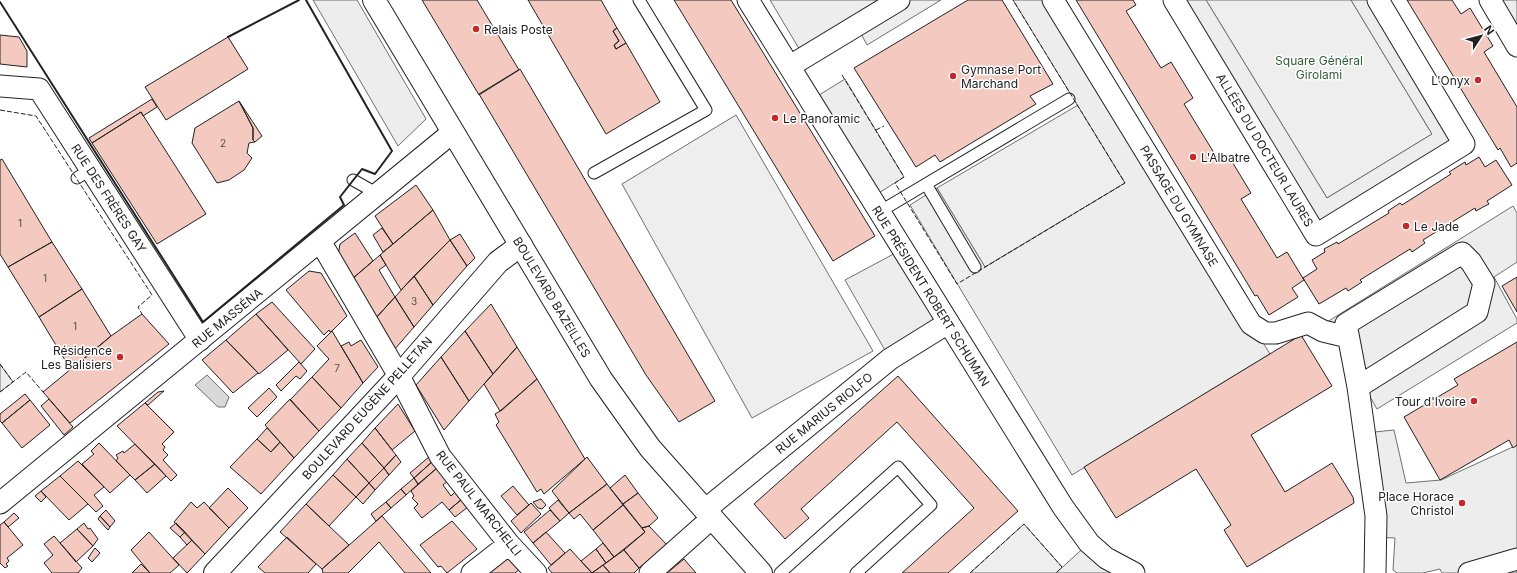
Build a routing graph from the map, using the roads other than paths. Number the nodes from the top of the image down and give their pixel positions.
1 (374, 0) edge
2 (639, 0) edge
3 (748, 0) edge
4 (899, 0) edge
5 (1053, 0) edge
6 (1174, 0) edge
7 (1378, 0) edge
8 (1490, 0) edge
9 (1517, 46) edge
10 (790, 66) junction
11 (0, 86) edge
12 (1069, 99) dead end
13 (453, 132) junction
14 (594, 173) dead end
15 (353, 180) dead end
16 (926, 184) junction
17 (378, 194) junction
18 (879, 212) junction
19 (320, 241) junction
20 (521, 244) junction
21 (975, 267) dead end
22 (948, 323) junction
23 (1348, 337) junction
24 (200, 340) junction
25 (399, 376) junction
26 (1358, 387) junction
27 (0, 503) edge
28 (709, 514) junction
29 (509, 544) junction
30 (1517, 559) edge
31 (215, 573) edge
32 (472, 573) edge
33 (536, 573) edge
34 (650, 573) edge
35 (761, 573) edge
36 (780, 573) edge
37 (856, 573) edge
38 (1134, 573) edge
39 (1375, 573) edge
40 (1469, 573) edge

1 - 13 main road, BOULEVARD BAZEILLES
2 - 14 lane
3 - 10 street, RUE PRÉSIDENT ROBERT SCHUMAN
4 - 10 street
5 - 23 street, PASSAGE DU GYMNASE
6 - 7 street, ALLÉES DU DOCTEUR LAURES
8 - 9 street
10 - 18 street, RUE PRÉSIDENT ROBERT SCHUMAN
11 - 24 street, RUE DES FRÈRES GAY
12 - 16 lane
13 - 17 street, RUE MASSÉNA
13 - 20 main road, BOULEVARD BAZEILLES
15 - 17 lane
16 - 18 lane
16 - 21 lane
17 - 19 street, RUE MASSÉNA
18 - 22 street, RUE PRÉSIDENT ROBERT SCHUMAN
19 - 24 street, RUE MASSÉNA
19 - 25 street, RUE PAUL MARCHELLI
20 - 25 main road, BOULEVARD EUGÈNE PELLETAN
20 - 28 main road, BOULEVARD BAZEILLES
22 - 28 street, RUE MARIUS RIOLFO
22 - 38 street, RUE PRÉSIDENT ROBERT SCHUMAN
23 - 26 street
23 - 26 street
24 - 27 street, RUE MASSÉNA
25 - 29 street, RUE PAUL MARCHELLI
25 - 31 main road, BOULEVARD EUGÈNE PELLETAN
26 - 39 street
28 - 34 street, RUE MARIUS RIOLFO
28 - 35 main road, BOULEVARD BAZEILLES
29 - 32 street
29 - 33 street, RUE PAUL MARCHELLI
30 - 40 street
36 - 37 lane

